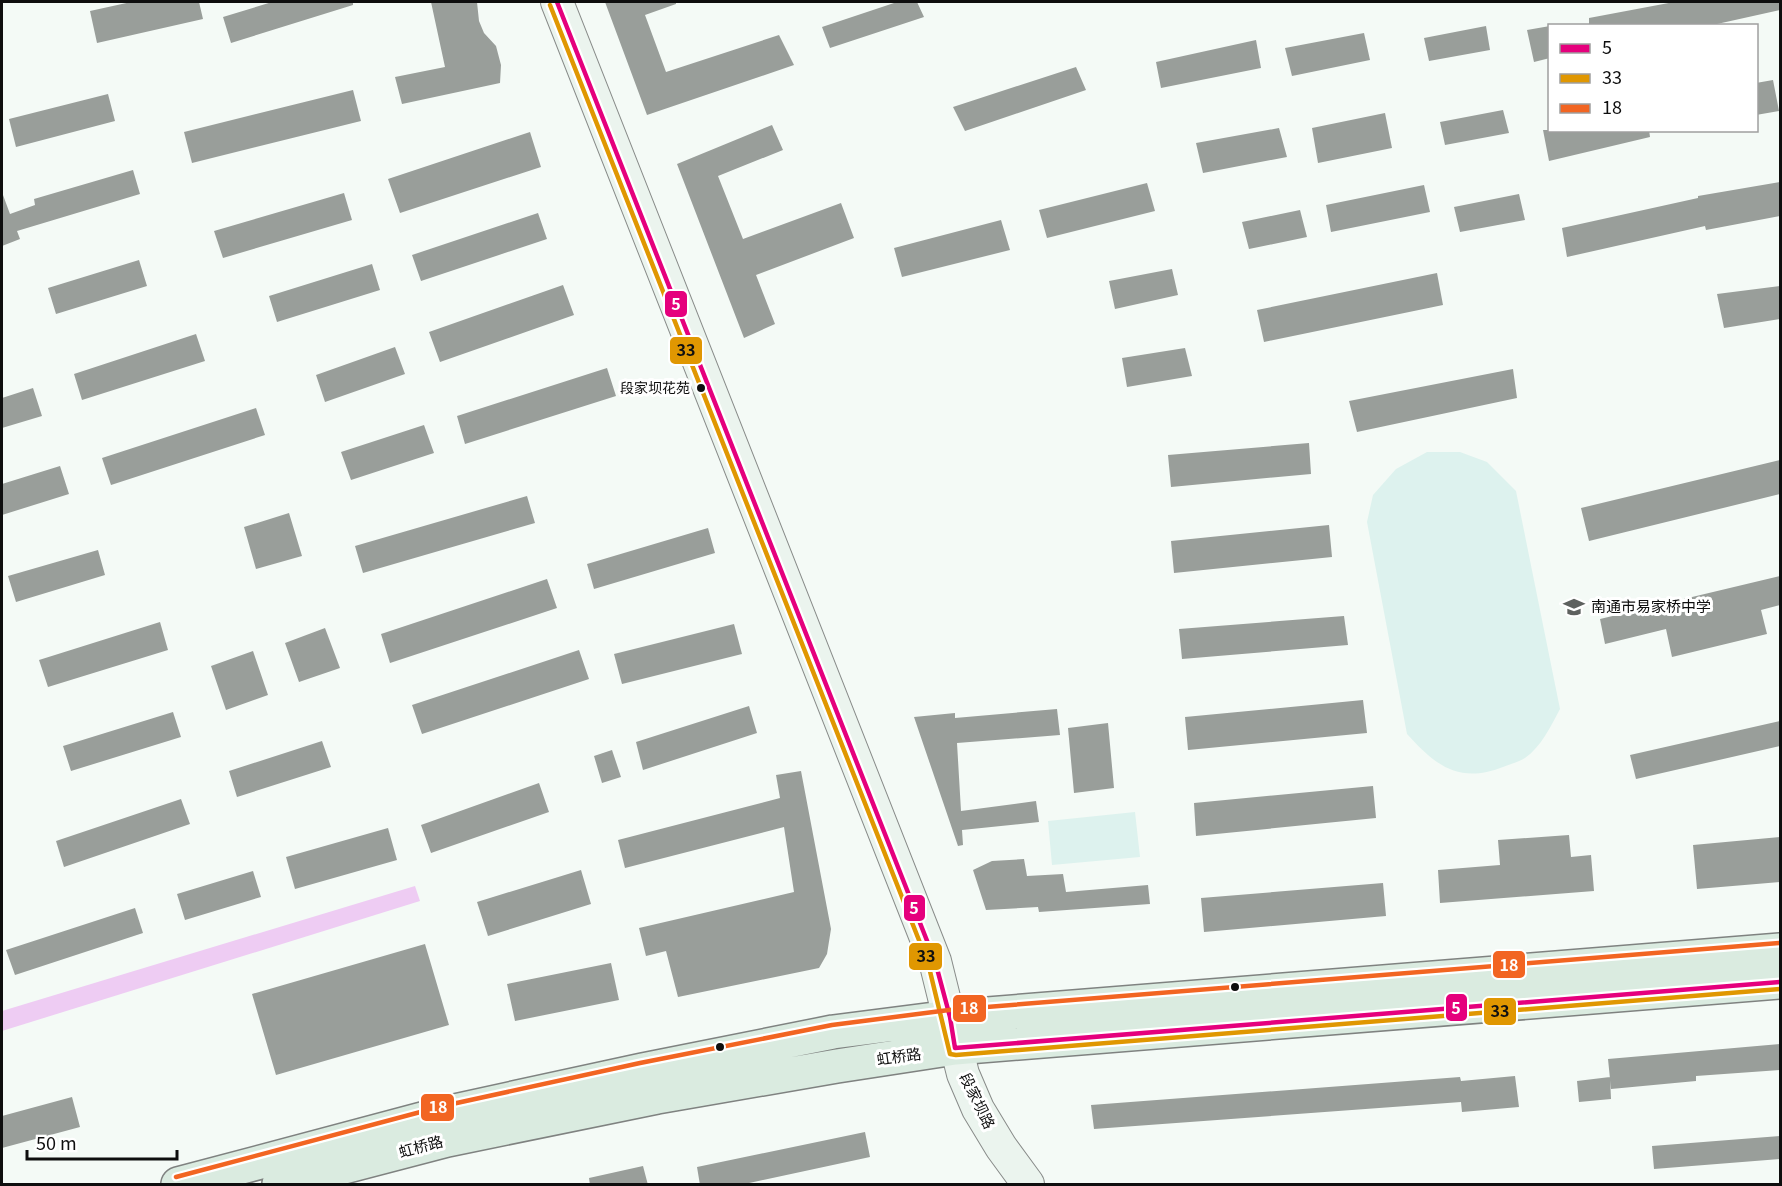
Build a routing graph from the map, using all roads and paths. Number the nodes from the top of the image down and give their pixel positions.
1 (557, 2) edge
2 (1780, 950) edge
3 (1780, 982) edge
4 (952, 1033) junction
5 (178, 1185) edge
6 (279, 1185) edge
7 (1028, 1185) edge

1 - 4 street, 段家坝路
2 - 4 main road, 虹桥路
3 - 4 main road, 虹桥路
4 - 5 main road, 虹桥路
4 - 6 main road, 虹桥路
4 - 7 street, 段家坝路

